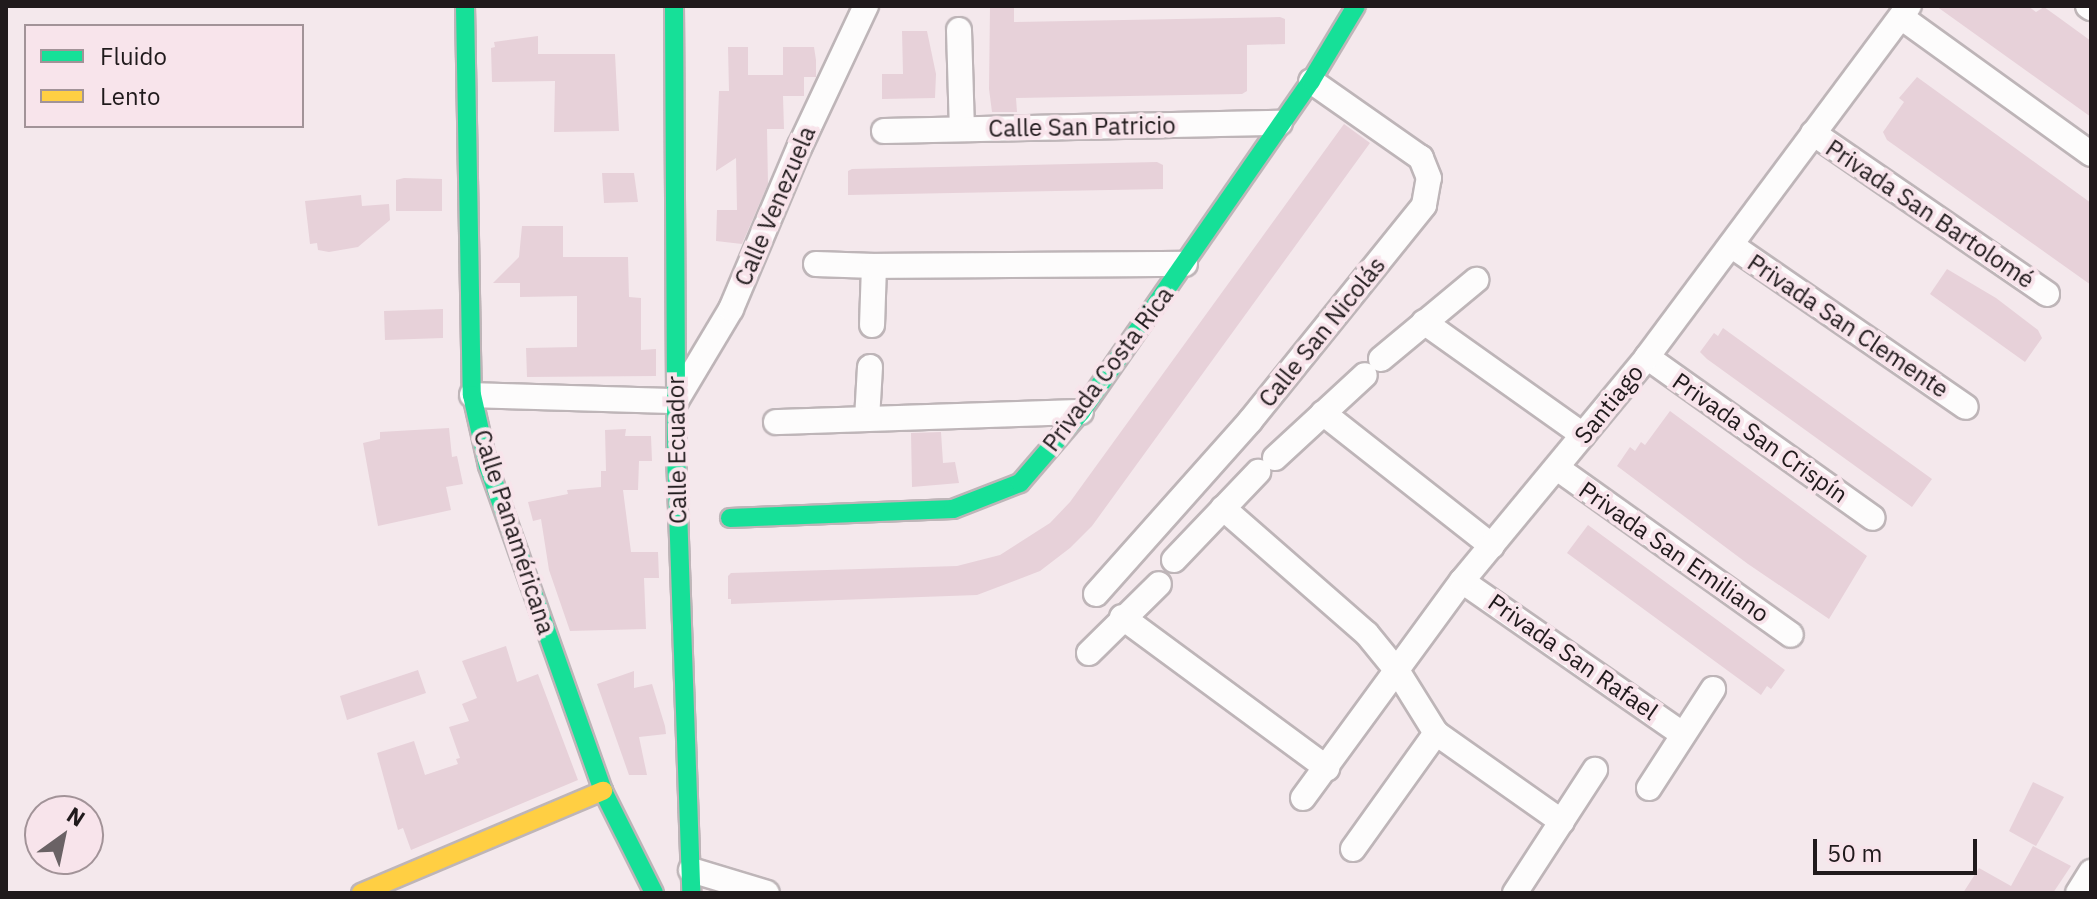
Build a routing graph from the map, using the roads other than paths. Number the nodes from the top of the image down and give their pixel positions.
1 (465, 6) edge
2 (674, 6) edge
3 (866, 6) edge
4 (1356, 6) edge
5 (1905, 12) edge
6 (959, 30) dead end
7 (1311, 81) junction
8 (1280, 123) junction
9 (962, 129) junction
10 (884, 131) dead end
11 (1813, 133) junction
12 (2091, 154) edge
13 (1731, 245) junction
14 (816, 264) dead end
15 (1185, 264) junction
16 (874, 266) junction
17 (1476, 280) dead end
18 (2047, 294) dead end
19 (1424, 322) junction
20 (872, 325) dead end
21 (1647, 357) junction
22 (870, 367) dead end
23 (472, 395) junction
24 (676, 401) junction
25 (1966, 407) dead end
26 (1081, 412) junction
27 (1323, 413) junction
28 (867, 419) junction
29 (776, 422) dead end
30 (1583, 435) junction
31 (1557, 468) junction
32 (1223, 508) junction
33 (730, 518) dead end
34 (1873, 518) dead end
35 (1492, 546) junction
36 (1174, 560) dead end
37 (1462, 581) junction
38 (1159, 584) dead end
39 (1096, 594) dead end
40 (1122, 617) junction
41 (1791, 635) dead end
42 (1089, 653) dead end
43 (1398, 672) junction
44 (1713, 689) dead end
45 (1436, 733) junction
46 (1682, 734) junction
47 (1327, 768) junction
48 (1595, 770) dead end
49 (1649, 788) dead end
50 (603, 791) junction
51 (1303, 798) dead end
52 (1562, 822) junction
53 (1353, 849) dead end
54 (2091, 872) edge
55 (691, 881) edge
56 (361, 893) edge
57 (654, 893) edge
58 (767, 893) edge
59 (1515, 893) edge
60 (2078, 893) edge

1 - 23 street, Calle Panaméricana
2 - 24 street, Calle Ecuador
3 - 24 street, Calle Venezuela
4 - 7 street, Privada Costa Rica
5 - 11 street, Santiago
5 - 12 street
6 - 9 street
7 - 8 street, Privada Costa Rica
7 - 39 street, Calle San Nicolás
8 - 9 street, Calle San Patricio
8 - 15 street, Privada Costa Rica
9 - 10 street, Calle San Patricio
11 - 13 street, Santiago
11 - 18 street, Privada San Bartolomé
13 - 21 street, Santiago
13 - 25 street, Privada San Clemente
14 - 16 street
15 - 16 street
15 - 26 street, Privada Costa Rica
16 - 20 street
17 - 19 street
19 - 27 street
19 - 30 street
21 - 30 street, Santiago
21 - 34 street, Privada San Crispín
22 - 28 street
23 - 24 street
23 - 50 street, Calle Panaméricana
24 - 55 street, Calle Ecuador
26 - 28 street
26 - 33 street, Privada Costa Rica
27 - 32 street
27 - 35 street
28 - 29 street
30 - 31 street, Santiago
31 - 35 street, Santiago
31 - 41 street, Privada San Emiliano
32 - 36 street
32 - 43 street
35 - 37 street, Santiago
37 - 43 street, Santiago
37 - 46 street, Privada San Rafael
38 - 40 street
40 - 42 street
40 - 47 street
43 - 45 street
43 - 47 street, Santiago
44 - 46 street
45 - 52 street
45 - 53 street
46 - 49 street
47 - 51 street, Santiago
48 - 52 street
50 - 56 street
50 - 57 street, Calle Panaméricana
52 - 59 street
54 - 60 street
55 - 58 street

